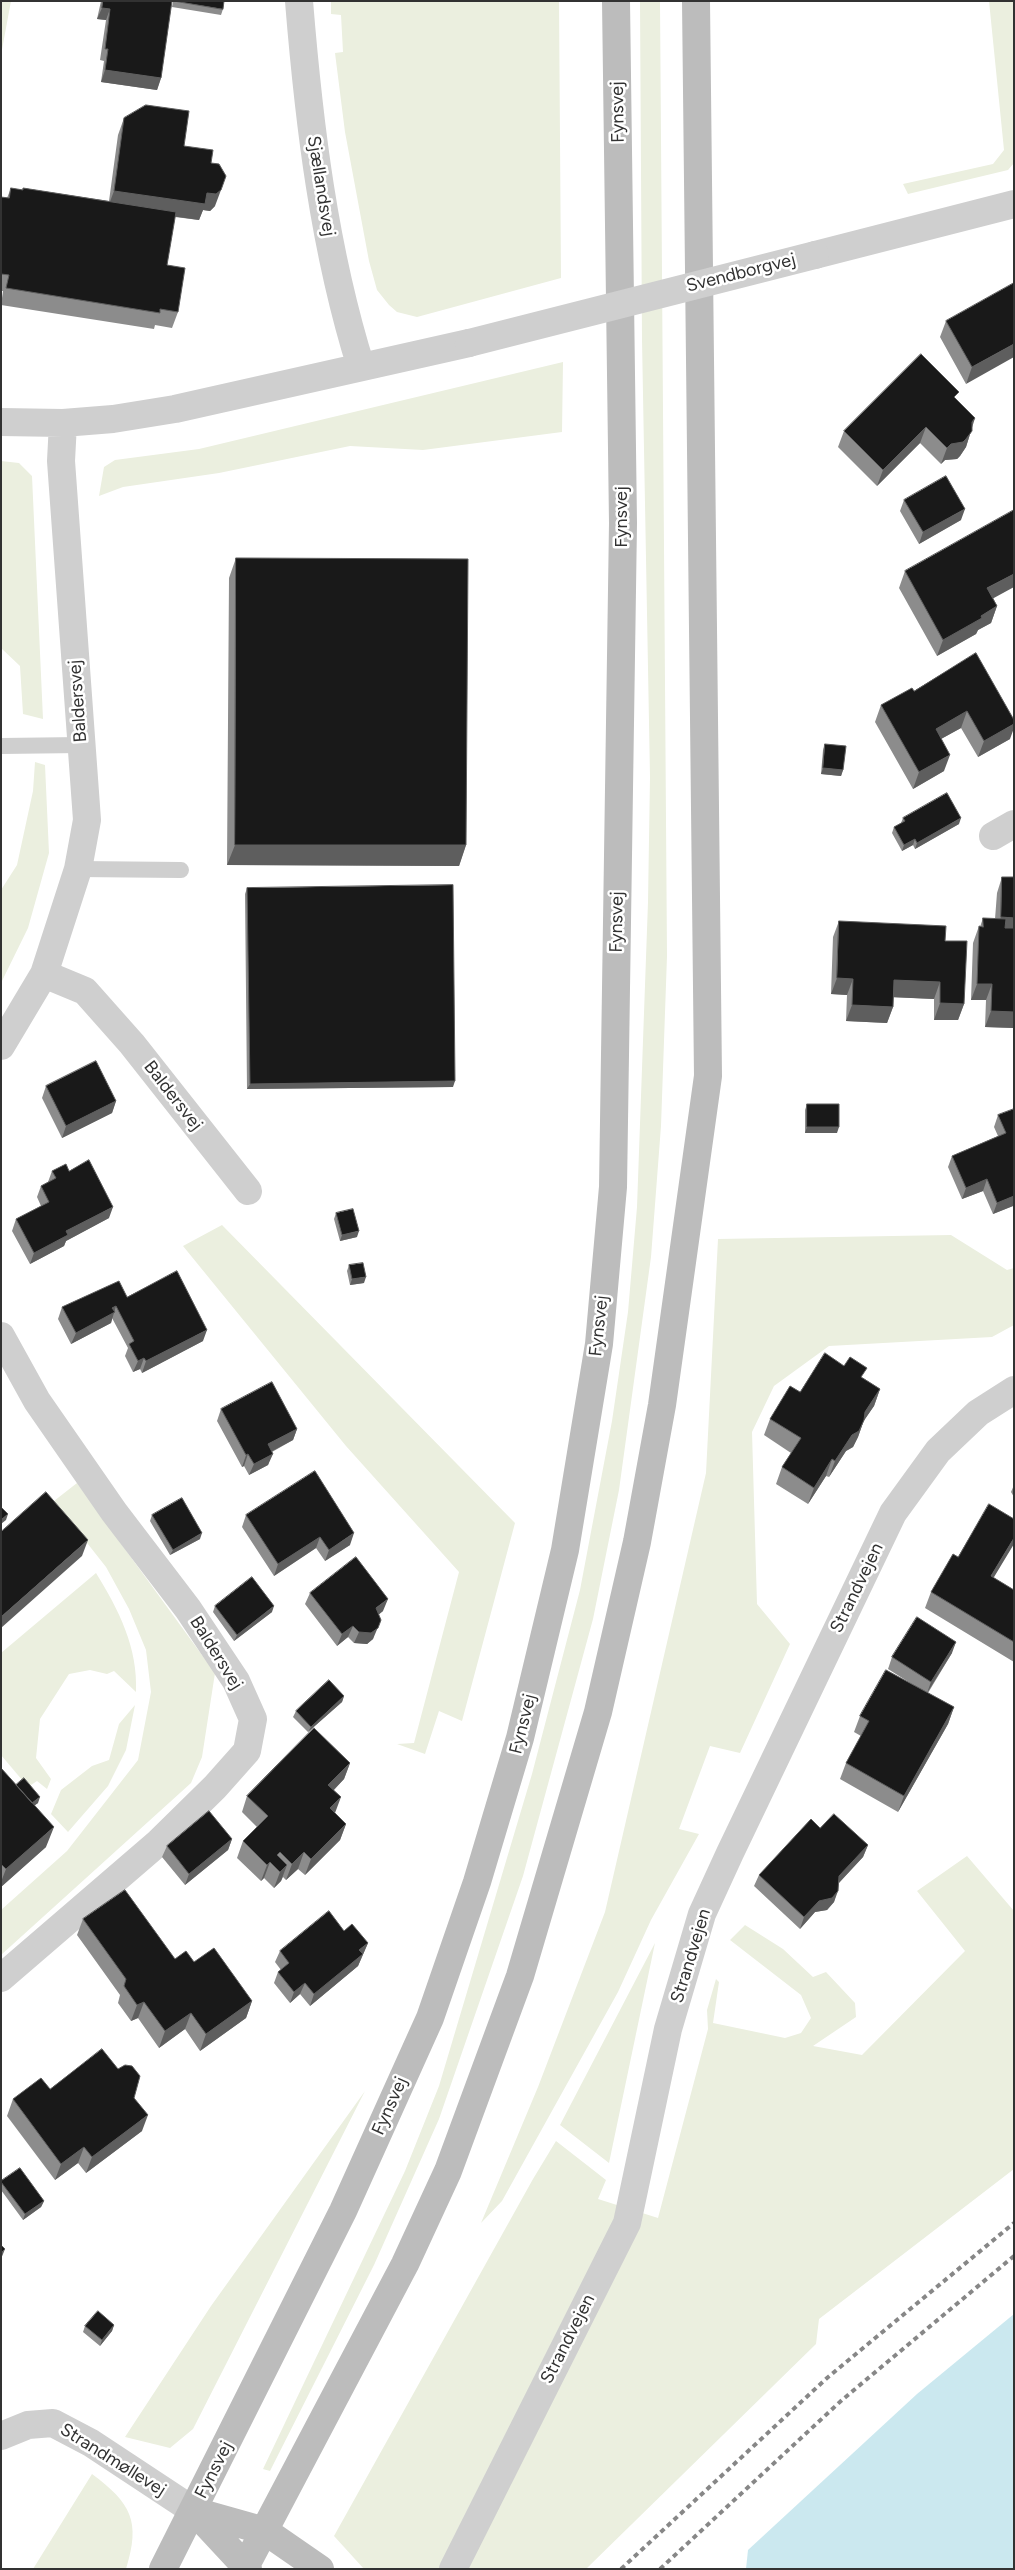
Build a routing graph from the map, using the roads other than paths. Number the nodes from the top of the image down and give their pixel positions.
1 (300, 1) edge
2 (616, 1) edge
3 (696, 1) edge
4 (1014, 204) edge
5 (360, 367) junction
6 (1, 422) edge
7 (63, 423) junction
8 (81, 745) junction
9 (1, 746) edge
10 (78, 869) junction
11 (181, 870) dead end
12 (44, 974) junction
13 (1, 1046) edge
14 (248, 1192) dead end
15 (1, 1336) edge
16 (1014, 1390) edge
17 (1, 1978) edge
18 (1, 2436) edge
19 (194, 2511) junction
20 (265, 2531) junction
21 (246, 2568) edge
22 (163, 2569) edge
23 (320, 2569) edge
24 (453, 2569) edge

1 - 5 street, Sjællandsvej
2 - 19 main road, Fynsvej
3 - 20 main road
4 - 5 street, Svendborgvej, bridge
5 - 7 street
6 - 7 street
7 - 8 street, Baldersvej
8 - 9 lane
8 - 10 street, Baldersvej
10 - 11 lane
10 - 12 street, Baldersvej
12 - 13 street, Baldersvej
12 - 14 street, Baldersvej
15 - 17 street, Baldersvej
16 - 24 street, Strandvejen
18 - 19 street, Strandmøllevej
19 - 20 main road
19 - 21 main road
19 - 22 main road, Fynsvej
20 - 21 main road
20 - 23 main road

